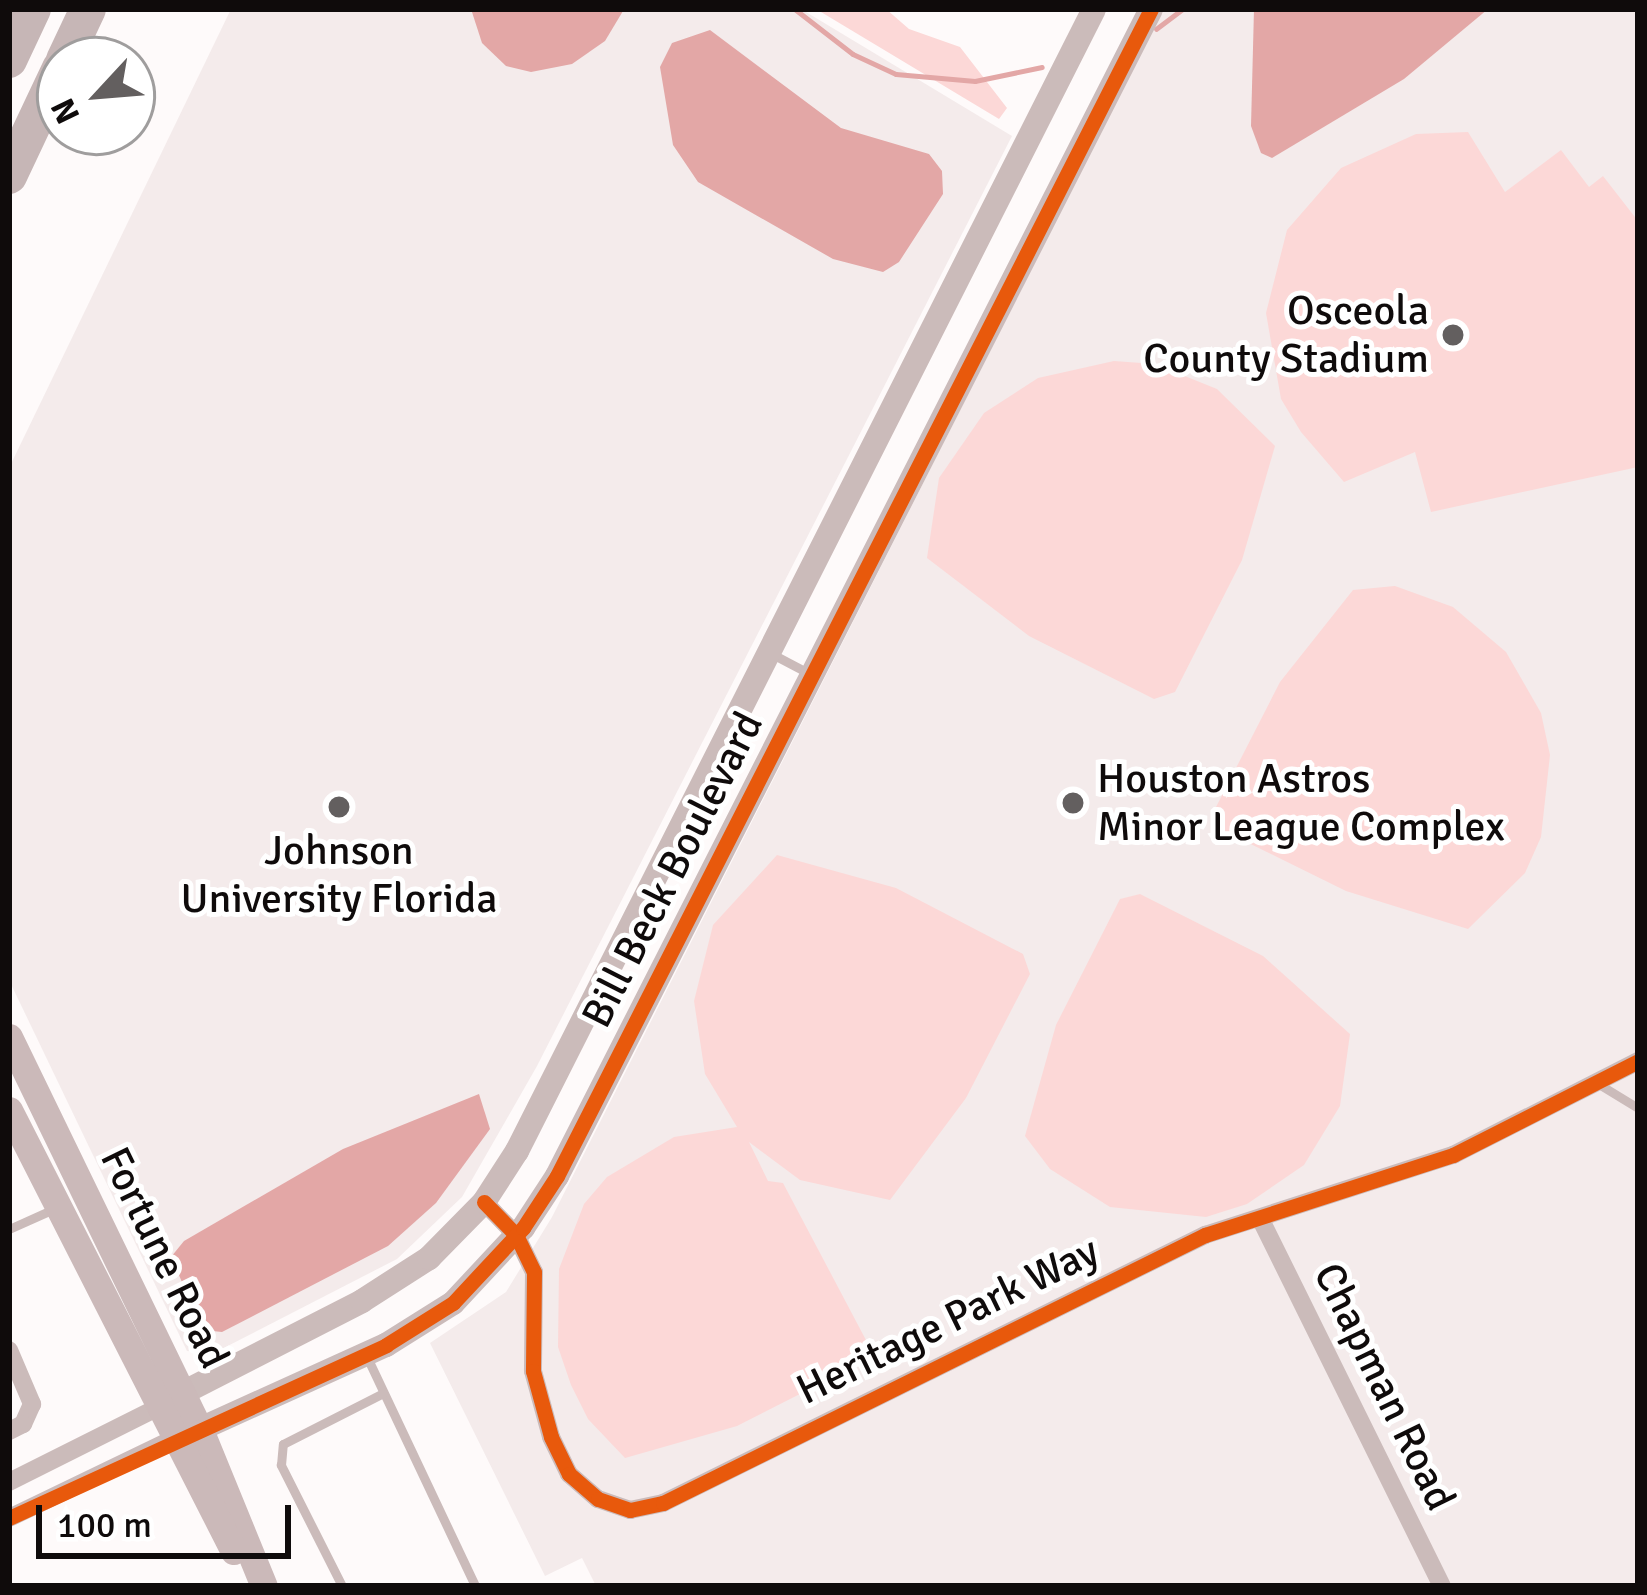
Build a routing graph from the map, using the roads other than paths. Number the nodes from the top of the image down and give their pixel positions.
1 (33, 9) edge
2 (1094, 9) edge
3 (1151, 9) edge
4 (9, 60) edge
5 (36, 119) edge
6 (9, 176) edge
7 (769, 652) junction
8 (812, 675) junction
9 (9, 1036) edge
10 (1638, 1061) edge
11 (1596, 1083) junction
12 (1638, 1108) edge
13 (9, 1111) edge
14 (86, 1195) junction
15 (484, 1202) junction
16 (56, 1208) junction
17 (1261, 1220) junction
18 (9, 1229) edge
19 (516, 1235) junction
20 (9, 1350) edge
21 (366, 1354) junction
22 (182, 1391) junction
23 (383, 1393) junction
24 (155, 1408) junction
25 (9, 1431) edge
26 (201, 1432) junction
27 (171, 1440) junction
28 (9, 1482) edge
29 (9, 1518) edge
30 (254, 1586) edge
31 (264, 1586) edge
32 (342, 1586) edge
33 (475, 1586) edge
34 (1442, 1586) edge

1 - 4 highway
2 - 7 street, Bill Beck Boulevard
3 - 8 street, Bill Beck Boulevard
5 - 6 highway
7 - 8 lane
7 - 15 street, Bill Beck Boulevard
8 - 19 street, Bill Beck Boulevard
9 - 14 main road, Fortune Road
10 - 11 street, Heritage Park Way
11 - 12 lane
11 - 17 street, Heritage Park Way
13 - 16 main road, Fortune Road
14 - 16 street
14 - 22 main road, Fortune Road
15 - 19 street, Heritage Park Way
15 - 22 street, Bill Beck Boulevard
16 - 18 lane
16 - 24 main road, Fortune Road
17 - 19 street, Heritage Park Way
17 - 34 street, Chapman Road
19 - 21 street, Bill Beck Boulevard
20 - 25 street
21 - 23 lane
21 - 26 street, Bill Beck Boulevard
22 - 24 street, Bill Beck Boulevard
22 - 26 main road, Fortune Road
23 - 32 lane
23 - 33 lane
24 - 27 main road, Fortune Road
24 - 28 street, Bill Beck Boulevard
26 - 27 street, Bill Beck Boulevard
26 - 31 main road, Fortune Road
27 - 29 street, Bill Beck Boulevard
27 - 30 main road, Fortune Road

